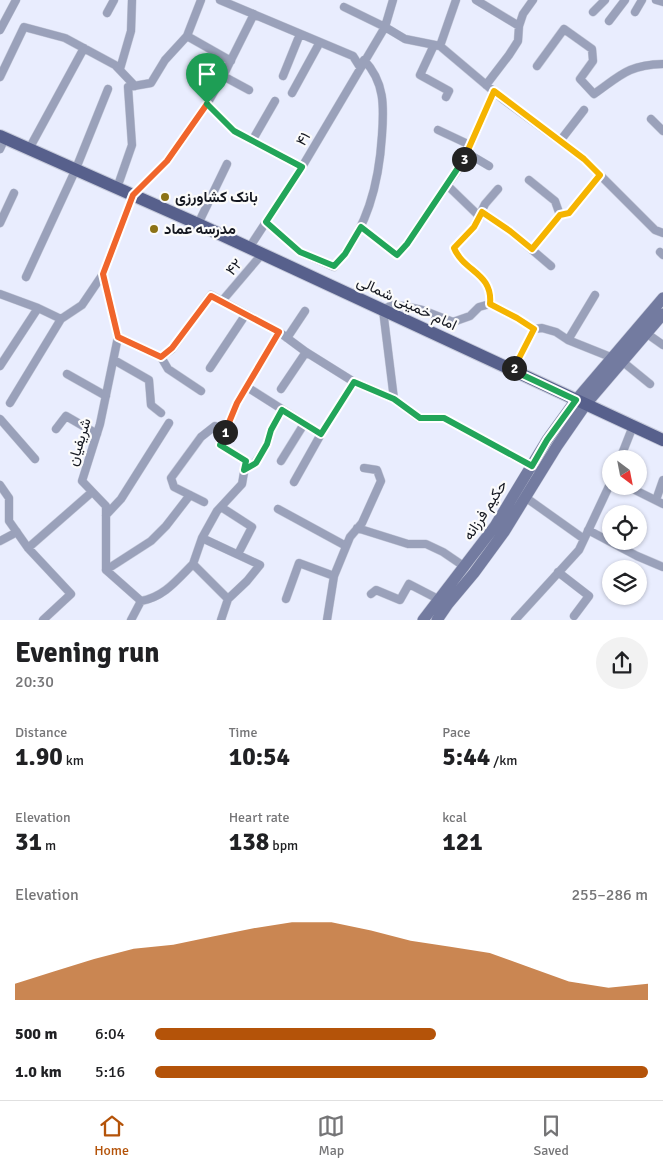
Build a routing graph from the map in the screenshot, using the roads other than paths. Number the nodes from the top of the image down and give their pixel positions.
1 (16, 0) edge
2 (114, 0) edge
3 (132, 0) edge
4 (201, 0) edge
5 (220, 0) edge
6 (393, 0) edge
7 (456, 0) edge
8 (476, 0) edge
9 (533, 0) edge
10 (605, 0) edge
11 (625, 0) edge
12 (642, 0) edge
13 (656, 0) edge
14 (663, 2) edge
15 (344, 7) dead end
16 (593, 12) dead end
17 (635, 12) dead end
18 (108, 13) dead end
19 (254, 14) junction
20 (609, 21) dead end
21 (385, 26) junction
22 (519, 26) junction
23 (0, 30) edge
24 (300, 34) junction
25 (187, 36) junction
26 (320, 42) junction
27 (437, 45) junction
28 (84, 48) junction
29 (231, 61) junction
30 (362, 63) junction
31 (663, 64) edge
32 (537, 66) dead end
33 (120, 69) junction
34 (223, 76) junction
35 (283, 76) dead end
36 (0, 77) edge
37 (486, 85) junction
38 (135, 86) junction
39 (108, 90) dead end
40 (249, 90) dead end
41 (494, 91) junction
42 (292, 92) dead end
43 (446, 97) dead end
44 (275, 102) dead end
45 (207, 104) junction
46 (584, 110) dead end
47 (651, 119) dead end
48 (438, 130) dead end
49 (663, 131) edge
50 (2, 141) edge
51 (252, 141) junction
52 (560, 141) junction
53 (470, 145) junction
54 (29, 149) junction
55 (467, 154) junction
56 (227, 164) dead end
57 (489, 166) dead end
58 (302, 167) junction
59 (75, 170) junction
60 (600, 175) junction
61 (529, 180) dead end
62 (447, 186) junction
63 (117, 188) junction
64 (498, 189) dead end
65 (14, 193) dead end
66 (133, 195) junction
67 (481, 214) junction
68 (560, 215) junction
69 (266, 222) junction
70 (0, 223) edge
71 (198, 224) junction
72 (361, 227) junction
73 (663, 232) edge
74 (249, 248) junction
75 (532, 249) junction
76 (262, 254) junction
77 (551, 266) dead end
78 (103, 274) junction
79 (26, 277) dead end
80 (0, 294) edge
81 (595, 295) dead end
82 (663, 298) edge
83 (222, 301) junction
84 (490, 304) junction
85 (38, 308) junction
86 (383, 310) junction
87 (305, 311) dead end
88 (246, 314) junction
89 (663, 314) edge
90 (61, 320) junction
91 (534, 329) junction
92 (279, 332) junction
93 (646, 333) junction
94 (118, 337) junction
95 (287, 338) junction
96 (568, 340) junction
97 (663, 345) edge
98 (306, 352) junction
99 (161, 357) junction
100 (114, 360) junction
101 (617, 360) junction
102 (0, 366) edge
103 (210, 368) dead end
104 (512, 370) junction
105 (67, 374) dead end
106 (354, 382) junction
107 (650, 384) dead end
108 (247, 387) junction
109 (281, 389) dead end
110 (201, 391) dead end
111 (106, 396) junction
112 (394, 399) junction
113 (581, 402) junction
114 (10, 403) dead end
115 (282, 410) junction
116 (161, 413) dead end
117 (0, 419) edge
118 (169, 423) dead end
119 (304, 424) junction
120 (633, 426) junction
121 (56, 429) dead end
122 (226, 430) junction
123 (97, 434) junction
124 (321, 434) junction
125 (663, 440) edge
126 (624, 450) edge
127 (35, 459) dead end
128 (280, 461) dead end
129 (364, 468) dead end
130 (537, 468) junction
131 (244, 470) junction
132 (663, 480) edge
133 (294, 482) dead end
134 (0, 485) edge
135 (92, 492) junction
136 (190, 495) junction
137 (605, 495) edge
138 (645, 495) edge
139 (525, 497) junction
140 (204, 502) dead end
141 (659, 502) edge
142 (221, 507) junction
143 (278, 509) dead end
144 (106, 515) junction
145 (357, 528) junction
146 (588, 530) junction
147 (17, 532) junction
148 (202, 538) junction
149 (584, 539) junction
150 (0, 541) edge
151 (346, 546) junction
152 (28, 548) junction
153 (238, 554) junction
154 (193, 564) junction
155 (465, 567) junction
156 (663, 567) edge
157 (106, 570) junction
158 (558, 572) junction
159 (334, 576) junction
160 (371, 594) dead end
161 (228, 599) junction
162 (286, 599) dead end
163 (438, 599) junction
164 (141, 602) junction
165 (574, 616) dead end
166 (43, 620) edge
167 (131, 620) edge
168 (221, 620) edge
169 (327, 620) edge
170 (423, 620) edge
171 (437, 620) edge
172 (515, 620) edge

1 - 23 street
2 - 18 street
3 - 33 street
4 - 25 street
5 - 19 street
6 - 21 street, ۴۱
7 - 27 street
8 - 22 street
9 - 22 street
10 - 16 street
11 - 20 street
12 - 17 street
13 - 14 street
15 - 21 street
19 - 24 street
19 - 29 street
21 - 27 street
21 - 30 street, ۴۱
22 - 37 street
24 - 26 street
24 - 35 street
25 - 29 street
25 - 38 street
26 - 30 street
26 - 42 street
27 - 37 street
27 - 43 street
28 - 33 street
28 - 36 street
28 - 54 street
29 - 34 street
30 - 58 street, ۴۱
30 - 72 street
31 - 32 street
33 - 38 street
34 - 40 street
34 - 45 street
37 - 41 street
38 - 63 street
39 - 59 street
41 - 52 street
41 - 53 street
44 - 51 street
45 - 51 street
45 - 66 street
46 - 52 street
47 - 49 street
48 - 53 street
50 - 54 main road, امام خمینی شمالی
51 - 58 street
52 - 60 street
53 - 55 street
54 - 59 main road, امام خمینی شمالی
55 - 57 street
55 - 62 street
56 - 71 street
58 - 69 street, ۴۱
59 - 63 main road, امام خمینی شمالی
59 - 79 street
60 - 68 street
60 - 73 street
61 - 68 street
62 - 67 street
62 - 72 street
63 - 66 main road, امام خمینی شمالی
64 - 67 street
65 - 70 street
66 - 71 main road, امام خمینی شمالی
66 - 78 street
67 - 75 street
67 - 84 street
68 - 75 street
69 - 72 street
69 - 74 street, ۴۱
71 - 74 main road, امام خمینی شمالی
74 - 76 main road, امام خمینی شمالی
75 - 77 street
76 - 83 street, ۴۲
76 - 86 main road, امام خمینی شمالی
78 - 90 street
78 - 94 street
80 - 85 street
81 - 96 street
82 - 101 street, حکیم فرزانه
83 - 88 street
83 - 99 street
84 - 86 street
84 - 91 street
85 - 90 street
85 - 102 street
86 - 104 main road, امام خمینی شمالی
86 - 112 street
87 - 95 street
88 - 92 street
88 - 103 street
89 - 93 street, حکیم فرزانه
90 - 114 street
91 - 96 street
91 - 104 street
92 - 95 street
92 - 108 street
93 - 97 street
93 - 101 street, حکیم فرزانه
94 - 99 street
94 - 100 street, شریفیان
95 - 98 street
96 - 101 street
98 - 106 street
98 - 109 street
99 - 110 street
100 - 111 street, شریفیان
100 - 116 street
101 - 107 street
101 - 113 street, حکیم فرزانه
104 - 113 main road, امام خمینی شمالی
105 - 111 street
106 - 112 street
106 - 124 street
108 - 115 street
108 - 122 street
111 - 123 street, شریفیان
112 - 130 street
113 - 120 main road, امام خمینی شمالی
113 - 130 street, حکیم فرزانه
115 - 119 street
115 - 131 street
117 - 127 street
118 - 144 street
119 - 124 street
119 - 128 street
120 - 125 main road, امام خمینی شمالی
120 - 126 street
121 - 123 street
122 - 131 street
122 - 136 street
123 - 135 street, شریفیان
124 - 133 street
129 - 145 street
130 - 139 street, حکیم فرزانه
130 - 155 street, حکیم فرزانه
131 - 142 street
132 - 141 street
134 - 147 street
135 - 144 street, شریفیان
135 - 152 street
136 - 140 street
136 - 157 street
137 - 146 street
138 - 141 street
139 - 149 street
139 - 171 street, حکیم فرزانه
142 - 148 street
142 - 153 street
143 - 151 street
144 - 157 street, شریفیان
145 - 151 street
145 - 155 street
146 - 149 street
146 - 156 street
147 - 150 street
147 - 152 street
148 - 153 street
148 - 154 street
149 - 158 street
151 - 159 street
152 - 166 street
153 - 161 street
154 - 161 street
154 - 164 street
155 - 163 street, حکیم فرزانه
157 - 164 street
158 - 165 street
158 - 172 street
159 - 162 street
159 - 169 street
160 - 163 street
161 - 168 street
163 - 170 street, حکیم فرزانه
164 - 167 street

